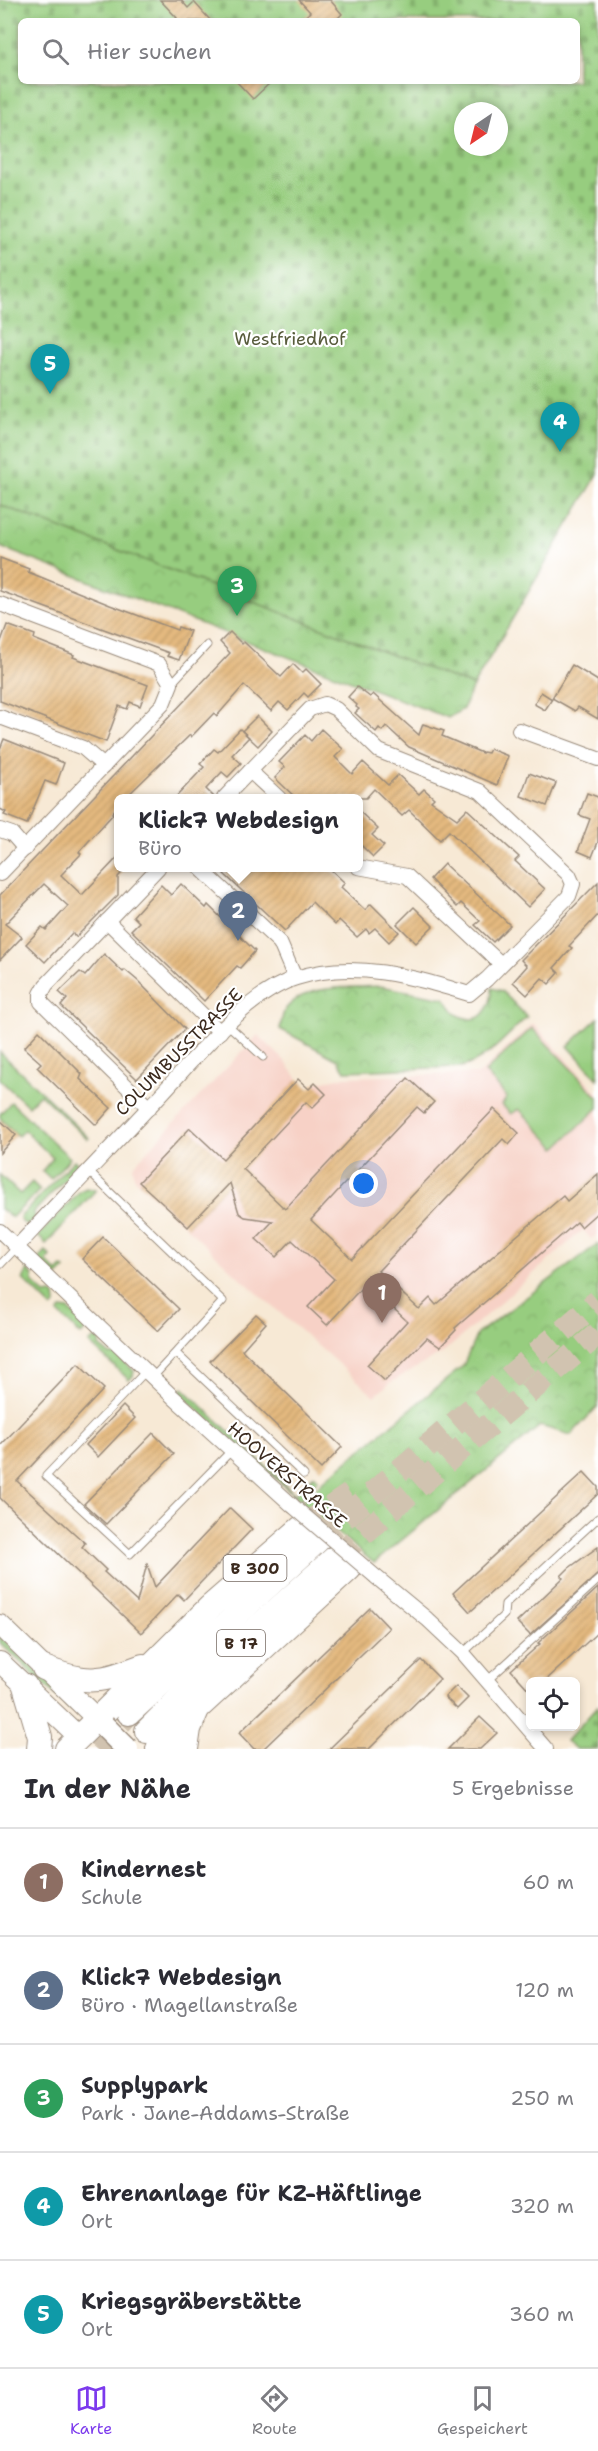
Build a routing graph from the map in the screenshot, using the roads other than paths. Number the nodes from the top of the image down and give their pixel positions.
1 (0, 604) edge
2 (207, 645) dead end
3 (171, 684) junction
4 (0, 717) edge
5 (519, 730) dead end
6 (598, 759) edge
7 (104, 766) junction
8 (250, 771) junction
9 (228, 794) edge
10 (275, 794) edge
11 (0, 830) edge
12 (25, 849) junction
13 (363, 868) edge
14 (153, 872) edge
15 (205, 872) edge
16 (0, 874) edge
17 (107, 921) junction
18 (501, 964) junction
19 (295, 978) junction
20 (224, 1028) junction
21 (263, 1057) dead end
22 (149, 1108) junction
23 (88, 1171) junction
24 (0, 1231) edge
25 (17, 1247) junction
26 (0, 1265) edge
27 (176, 1353) junction
28 (149, 1374) junction
29 (231, 1451) junction
30 (304, 1475) dead end
31 (598, 1518) edge
32 (304, 1525) junction
33 (598, 1580) edge
34 (0, 1625) edge
35 (463, 1653) junction
36 (0, 1662) edge
37 (151, 1664) junction
38 (44, 1668) junction
39 (488, 1680) junction
40 (25, 1686) junction
41 (199, 1707) junction
42 (129, 1713) tunnel mouth
43 (100, 1723) junction
44 (153, 1740) edge
45 (73, 1743) edge
46 (39, 1749) edge
47 (127, 1749) edge
48 (186, 1749) edge
49 (546, 1749) edge

1 - 3 street
2 - 3 lane
3 - 7 street
4 - 7 street
5 - 6 street
7 - 12 street
8 - 9 street
8 - 10 street
8 - 18 street
11 - 12 street
12 - 16 street
13 - 18 street
14 - 17 street
15 - 19 street
17 - 20 street
17 - 22 street
18 - 19 street, COLUMBUSSTRASSE
19 - 20 street, COLUMBUSSTRASSE
20 - 21 lane
20 - 22 street, COLUMBUSSTRASSE
22 - 23 street, COLUMBUSSTRASSE
23 - 25 street, COLUMBUSSTRASSE
23 - 27 lane
24 - 25 street, HOOVERSTRASSE
25 - 26 lane, COLUMBUSSTRASSE
25 - 28 street, HOOVERSTRASSE
27 - 28 lane
27 - 30 lane
28 - 29 street, HOOVERSTRASSE
28 - 29 lane
29 - 32 street, HOOVERSTRASSE
31 - 35 lane
32 - 35 street, HOOVERSTRASSE, bridge
32 - 37 highway, B 300
32 - 42 highway, B 17
33 - 39 lane
34 - 38 main road
35 - 39 street, HOOVERSTRASSE
36 - 40 main road
37 - 38 highway
37 - 43 highway, B 300
38 - 43 main road
39 - 49 street, HOOVERSTRASSE
40 - 45 main road
40 - 46 highway
41 - 44 highway
41 - 44 highway, B 17
41 - 48 highway
43 - 45 highway, B 300
43 - 47 main road, bridge

